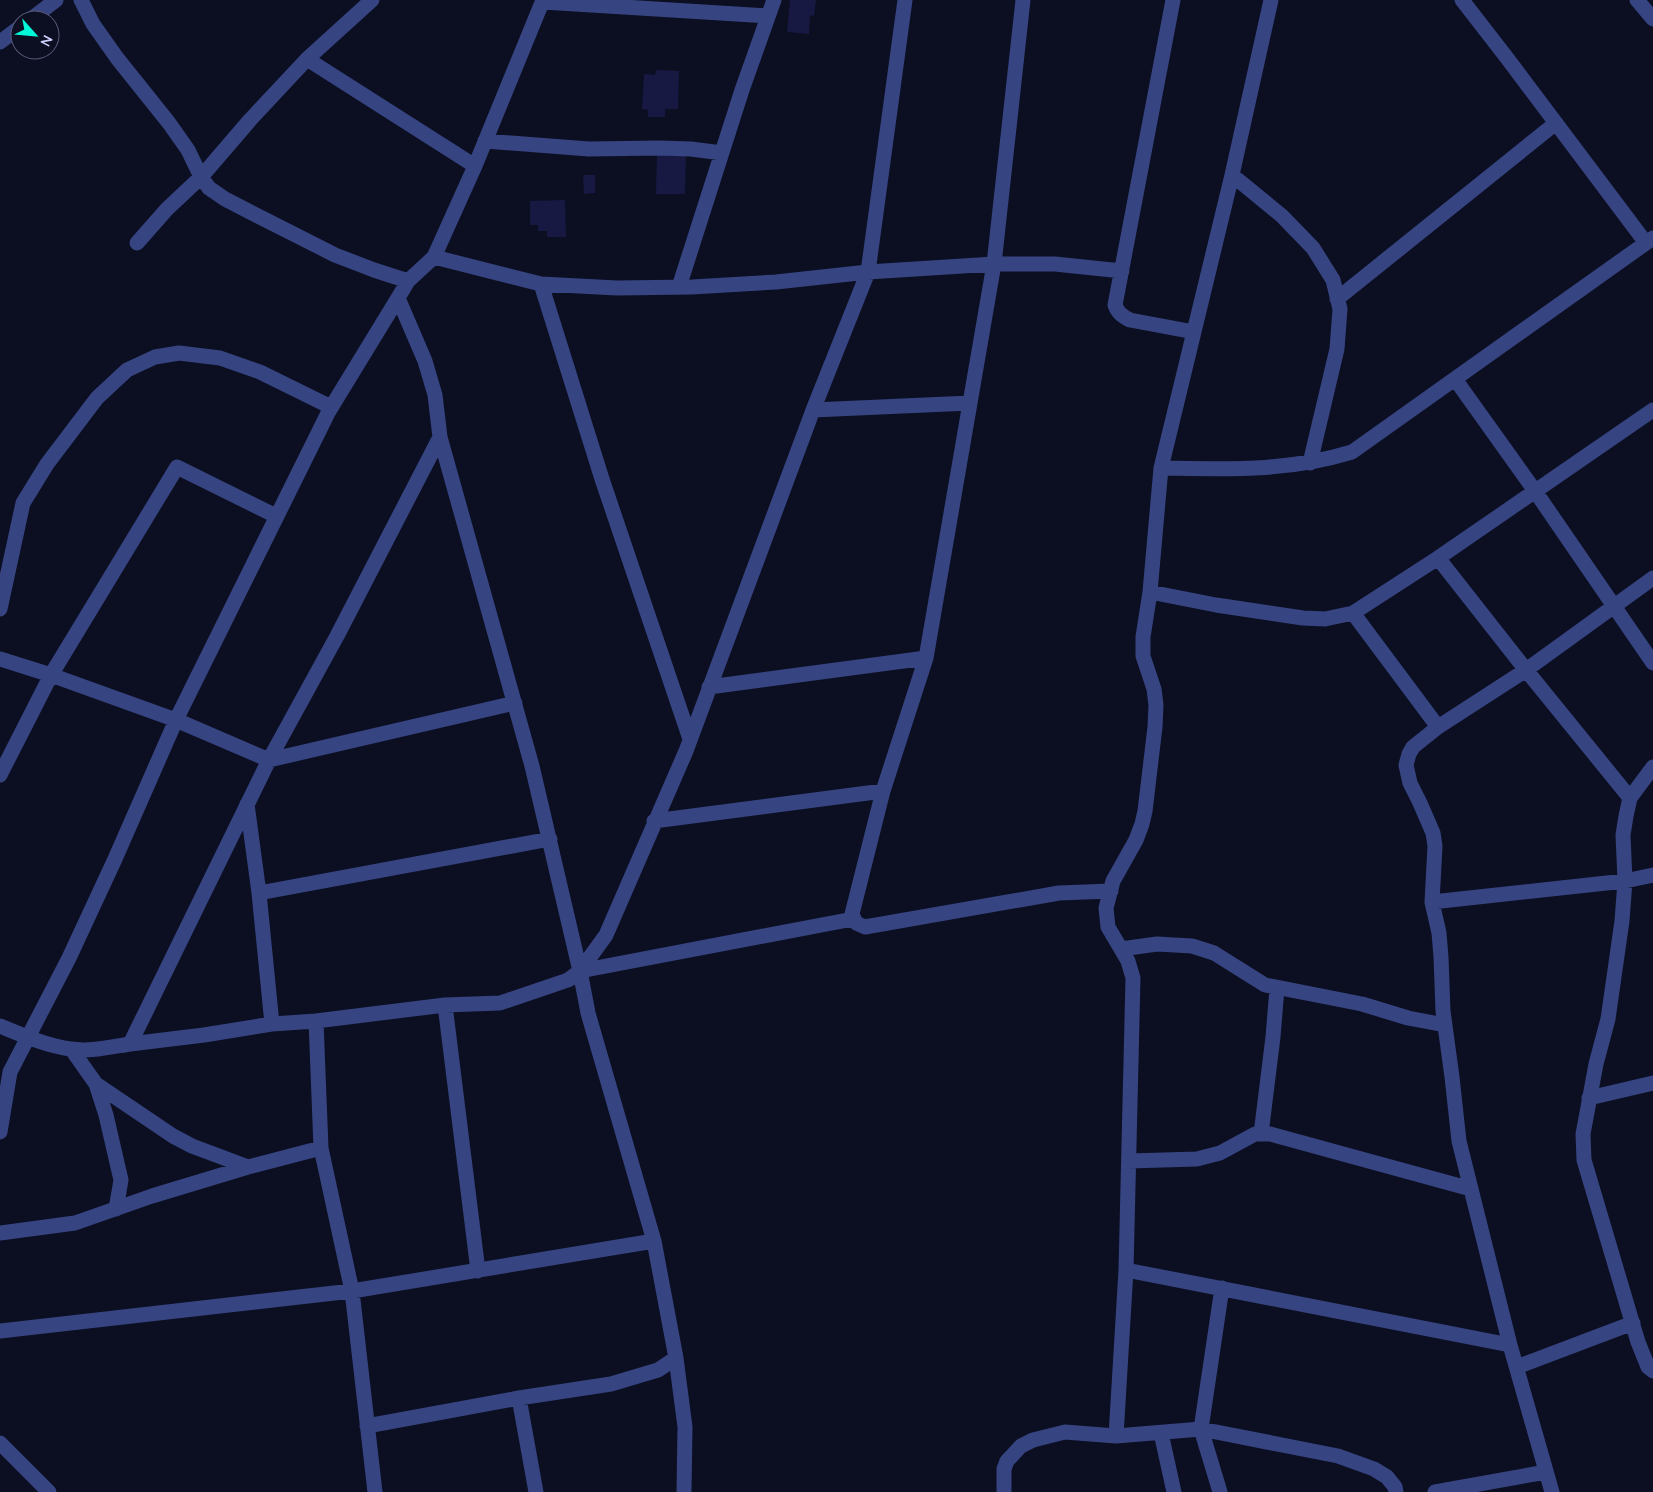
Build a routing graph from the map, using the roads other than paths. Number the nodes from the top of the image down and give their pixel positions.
1 (56, 0) edge
2 (81, 0) edge
3 (372, 0) edge
4 (774, 0) edge
5 (904, 0) edge
6 (1023, 0) edge
7 (1173, 0) edge
8 (1271, 0) edge
9 (1462, 0) edge
10 (1637, 0) edge
11 (543, 1) edge
12 (43, 10) edge
13 (768, 16) junction
14 (1653, 19) edge
15 (307, 59) junction
16 (1556, 123) junction
17 (485, 141) junction
18 (722, 153) junction
19 (475, 166) junction
20 (1232, 174) junction
21 (201, 177) junction
22 (1650, 240) edge
23 (137, 243) dead end
24 (434, 257) junction
25 (994, 264) junction
26 (1122, 271) junction
27 (868, 272) junction
28 (408, 281) junction
29 (541, 284) junction
30 (679, 287) junction
31 (398, 298) junction
32 (1337, 299) junction
33 (1194, 332) junction
34 (1455, 379) junction
35 (970, 403) junction
36 (332, 407) junction
37 (813, 410) junction
38 (1653, 410) edge
39 (440, 437) junction
40 (1310, 463) junction
41 (1161, 468) junction
42 (1535, 491) junction
43 (276, 516) junction
44 (1438, 558) junction
45 (1653, 578) edge
46 (1150, 592) junction
47 (1614, 607) junction
48 (0, 609) edge
49 (1353, 613) junction
50 (926, 658) junction
51 (0, 660) edge
52 (1653, 663) edge
53 (1526, 670) junction
54 (51, 675) junction
55 (709, 688) junction
56 (515, 703) junction
57 (176, 720) junction
58 (1438, 727) junction
59 (690, 739) junction
60 (269, 760) junction
61 (1653, 767) edge
62 (0, 776) edge
63 (883, 791) junction
64 (1630, 798) junction
65 (248, 804) junction
66 (654, 820) junction
67 (550, 839) junction
68 (1653, 875) edge
69 (1625, 881) junction
70 (1111, 890) junction
71 (259, 893) junction
72 (1432, 902) junction
73 (853, 919) junction
74 (1121, 949) junction
75 (580, 971) junction
76 (1277, 988) junction
77 (445, 1005) junction
78 (316, 1020) junction
79 (272, 1024) junction
80 (1445, 1025) junction
81 (0, 1026) edge
82 (27, 1038) junction
83 (130, 1044) junction
84 (72, 1050) junction
85 (1653, 1083) edge
86 (96, 1084) junction
87 (1589, 1098) junction
88 (0, 1132) edge
89 (1261, 1134) junction
90 (321, 1148) junction
91 (1129, 1161) junction
92 (248, 1167) junction
93 (1471, 1189) junction
94 (116, 1209) junction
95 (0, 1233) edge
96 (654, 1241) junction
97 (1126, 1270) junction
98 (478, 1271) junction
99 (1222, 1288) junction
100 (352, 1291) junction
101 (1633, 1323) junction
102 (0, 1331) edge
103 (1510, 1345) junction
104 (676, 1358) junction
105 (1517, 1367) junction
106 (1653, 1371) edge
107 (519, 1398) junction
108 (367, 1426) junction
109 (1201, 1429) junction
110 (1160, 1433) junction
111 (1116, 1436) junction
112 (0, 1443) edge
113 (1546, 1472) junction
114 (49, 1492) edge
115 (375, 1492) edge
116 (536, 1492) edge
117 (684, 1492) edge
118 (1004, 1492) edge
119 (1174, 1492) edge
120 (1220, 1492) edge
121 (1396, 1492) edge
122 (1436, 1492) edge
123 (1552, 1492) edge

1 - 12 street
2 - 21 street
3 - 15 street
4 - 13 street
5 - 27 street
6 - 25 street
7 - 26 street
8 - 20 street
9 - 16 street
10 - 14 street
11 - 13 street
11 - 17 street
13 - 18 street
15 - 19 street
15 - 21 street
16 - 22 street
16 - 32 street
17 - 18 street
17 - 19 street
18 - 30 street
19 - 24 street
20 - 32 street
20 - 33 street
21 - 23 street
21 - 28 street
22 - 34 street
24 - 28 street
24 - 29 street
25 - 26 street
25 - 27 street
25 - 35 street
26 - 33 street
27 - 30 street
27 - 37 street
28 - 31 street
29 - 30 street
29 - 59 street
31 - 36 street
31 - 39 street
32 - 40 street
33 - 41 street
34 - 40 street
34 - 42 street
35 - 37 street
35 - 50 street
36 - 43 street
36 - 48 street
37 - 55 street
38 - 42 street
39 - 56 street
39 - 60 street
40 - 41 street
41 - 46 street
42 - 44 street
42 - 47 street
43 - 54 street
43 - 57 street
44 - 49 street
44 - 53 street
45 - 47 street
46 - 49 street
46 - 70 street
47 - 52 street
47 - 53 street
49 - 58 street
50 - 55 street
50 - 63 street
51 - 54 street
53 - 58 street
53 - 64 street
54 - 57 street
54 - 62 street
55 - 59 street
56 - 60 street
56 - 67 street
57 - 60 street
57 - 82 street
58 - 72 street
59 - 66 street
60 - 65 street
61 - 64 street
63 - 66 street
63 - 73 street
64 - 69 street
65 - 71 street
65 - 83 street
66 - 75 street
67 - 71 street
67 - 75 street
68 - 69 street
69 - 72 street
69 - 87 street
70 - 73 street
70 - 74 street
71 - 79 street
72 - 80 street
73 - 75 street
74 - 76 street
74 - 91 street
75 - 77 street
75 - 96 street
76 - 80 street
76 - 89 street
77 - 78 street
77 - 98 street
78 - 79 street
78 - 90 street
79 - 83 street
80 - 93 street
81 - 82 street
82 - 84 street
82 - 88 street
83 - 84 street
84 - 86 street
85 - 87 street
86 - 92 street
86 - 94 street
87 - 101 street
89 - 91 street
89 - 93 street
90 - 92 street
90 - 100 street
91 - 97 street
92 - 94 street
93 - 103 street
94 - 95 street
96 - 98 street
96 - 104 street
97 - 99 street
97 - 111 street
98 - 100 street
99 - 103 street
99 - 109 street
100 - 102 street
100 - 108 street
101 - 105 street
101 - 106 street
103 - 105 street
104 - 107 street
104 - 117 street
105 - 113 street
107 - 108 street
107 - 116 street
108 - 115 street
109 - 110 street
109 - 120 street
109 - 121 street
110 - 111 street
110 - 119 street
111 - 118 street
112 - 114 street
113 - 122 street
113 - 123 street

